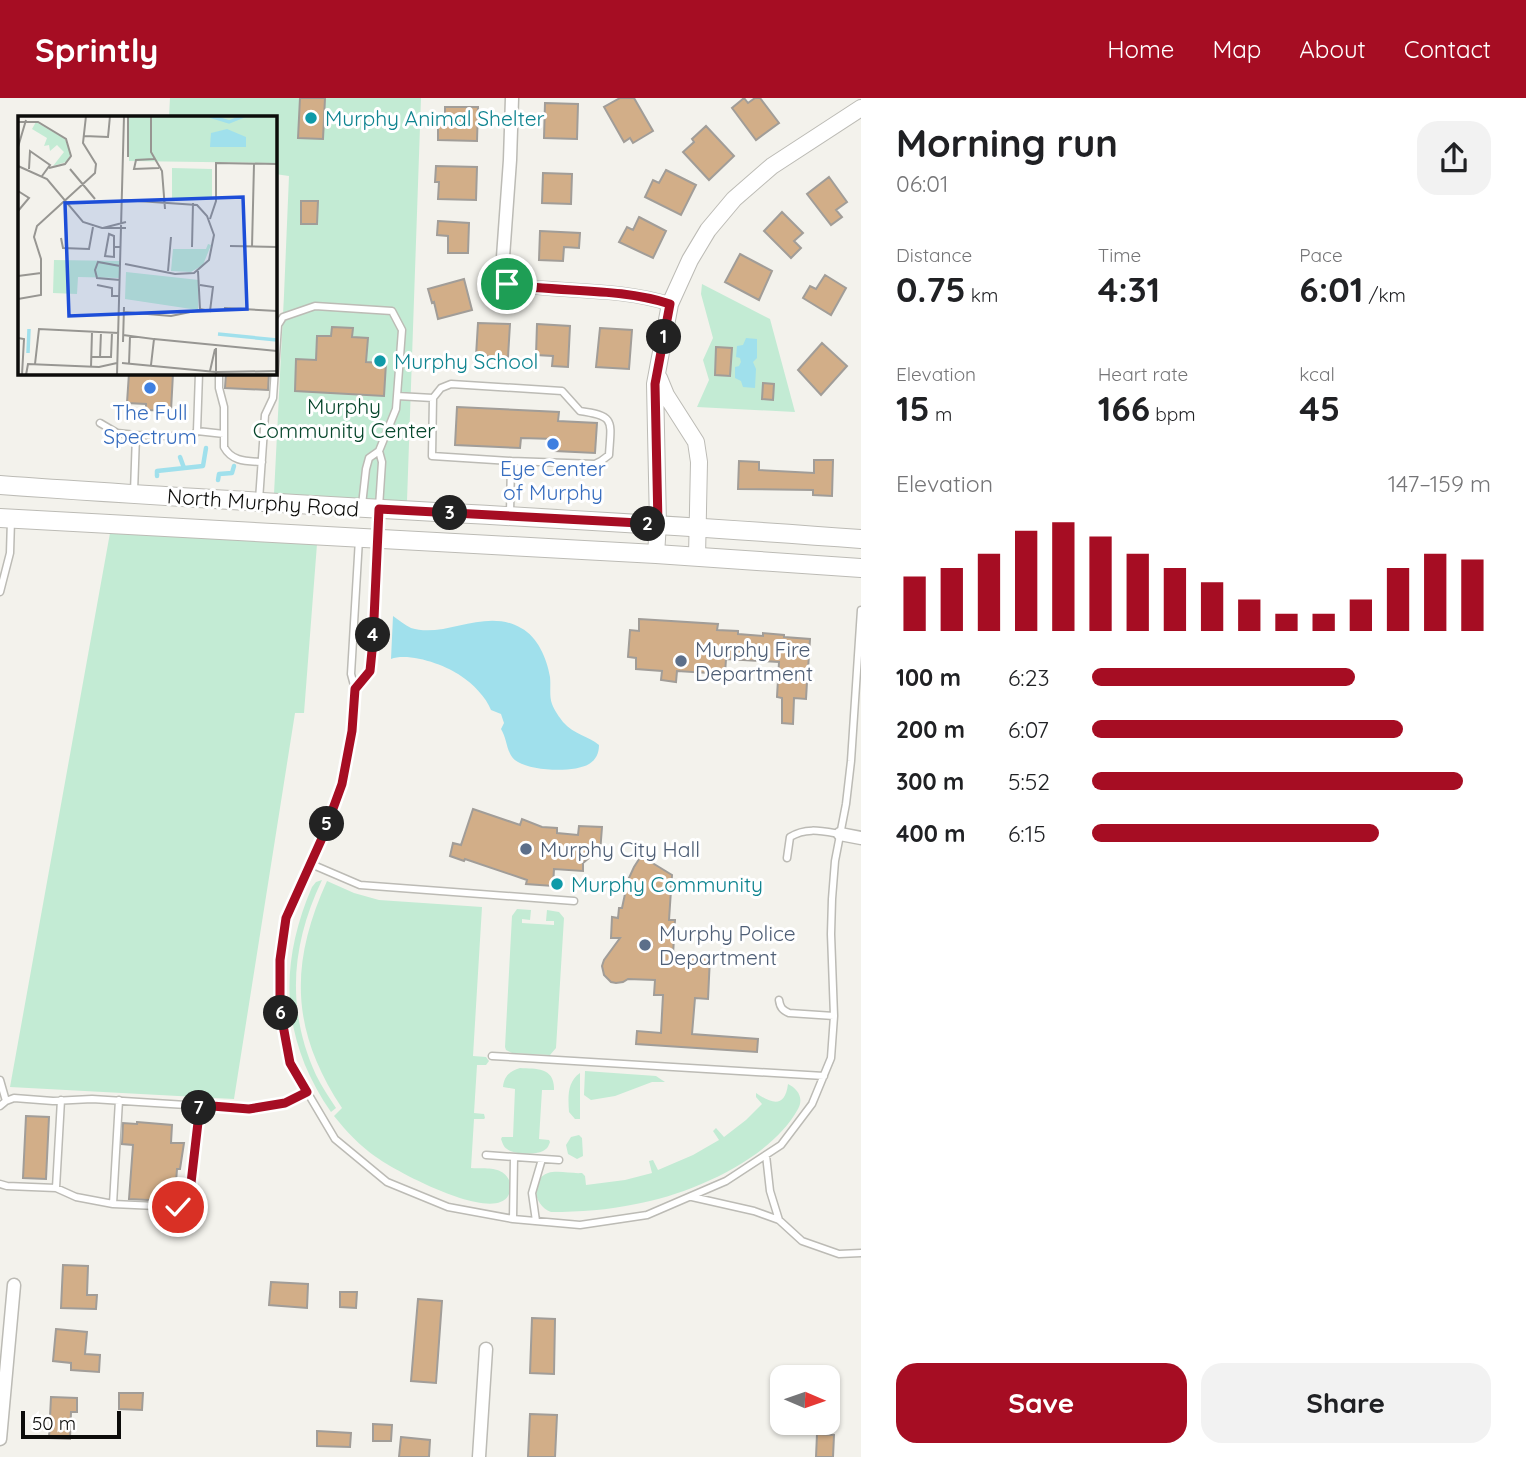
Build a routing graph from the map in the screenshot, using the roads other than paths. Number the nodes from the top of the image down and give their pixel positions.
1 (512, 98) edge
2 (861, 108) edge
3 (670, 304) junction
4 (276, 317) edge
5 (283, 317) junction
6 (276, 354) edge
7 (656, 373) junction
8 (199, 374) edge
9 (219, 374) edge
10 (275, 374) edge
11 (397, 396) junction
12 (433, 398) junction
13 (100, 423) dead end
14 (197, 431) junction
15 (224, 433) junction
16 (136, 435) junction
17 (379, 451) junction
18 (262, 461) junction
19 (511, 461) junction
20 (0, 485) edge
21 (134, 494) junction
22 (259, 502) junction
23 (370, 509) junction
24 (509, 516) junction
25 (6, 518) edge
26 (658, 524) junction
27 (698, 527) junction
28 (368, 538) junction
29 (861, 539) edge
30 (656, 554) junction
31 (696, 557) junction
32 (861, 568) edge
33 (0, 592) edge
34 (861, 610) edge
35 (355, 689) junction
36 (857, 731) edge
37 (840, 834) junction
38 (861, 838) edge
39 (787, 858) dead end
40 (311, 863) junction
41 (574, 901) dead end
42 (779, 1000) dead end
43 (834, 1016) junction
44 (492, 1056) dead end
45 (824, 1076) junction
46 (0, 1080) edge
47 (307, 1092) junction
48 (61, 1100) junction
49 (119, 1100) junction
50 (3, 1103) edge
51 (200, 1105) junction
52 (486, 1154) dead end
53 (766, 1155) junction
54 (514, 1157) junction
55 (542, 1159) junction
56 (559, 1160) dead end
57 (0, 1184) edge
58 (56, 1188) junction
59 (690, 1196) junction
60 (113, 1204) junction
61 (513, 1219) junction
62 (779, 1220) junction
63 (537, 1221) junction
64 (861, 1253) edge
65 (14, 1285) dead end
66 (486, 1349) dead end
67 (0, 1439) edge
68 (479, 1457) edge

1 - 3 street
2 - 3 street
3 - 7 street
4 - 5 lane
5 - 6 lane
5 - 11 lane
7 - 26 street
7 - 27 street
8 - 14 lane
9 - 15 lane
10 - 18 lane
11 - 12 lane
11 - 17 lane
12 - 19 lane
12 - 19 lane
13 - 16 lane
14 - 15 lane
14 - 16 lane
15 - 18 lane
16 - 21 lane
17 - 23 lane
17 - 23 lane
18 - 22 lane
19 - 24 lane
20 - 21 main road, North Murphy Road
21 - 22 main road, North Murphy Road
22 - 23 main road, North Murphy Road
23 - 24 main road, North Murphy Road
23 - 28 main road
24 - 26 main road, North Murphy Road
25 - 28 main road, North Murphy Road
25 - 33 lane
26 - 27 main road, North Murphy Road
26 - 30 street
27 - 29 main road, North Murphy Road
27 - 31 street
28 - 30 main road, North Murphy Road
28 - 35 lane
28 - 35 lane
30 - 31 main road, North Murphy Road
31 - 32 main road, North Murphy Road
34 - 36 lane
35 - 40 lane
36 - 37 lane
37 - 38 street
37 - 39 lane
37 - 43 lane
40 - 41 lane
40 - 47 lane
42 - 43 lane
43 - 45 lane
44 - 45 lane
45 - 53 lane
46 - 50 lane
47 - 51 lane
47 - 61 lane
48 - 49 lane
48 - 50 lane
48 - 58 lane
49 - 51 lane
49 - 60 lane
51 - 60 lane
52 - 54 lane
53 - 59 lane
53 - 62 lane
54 - 55 lane
54 - 61 lane
55 - 56 lane
55 - 63 lane
57 - 58 lane
58 - 60 lane
59 - 62 lane
59 - 63 lane
61 - 63 lane
62 - 64 lane
65 - 67 street
66 - 68 street

